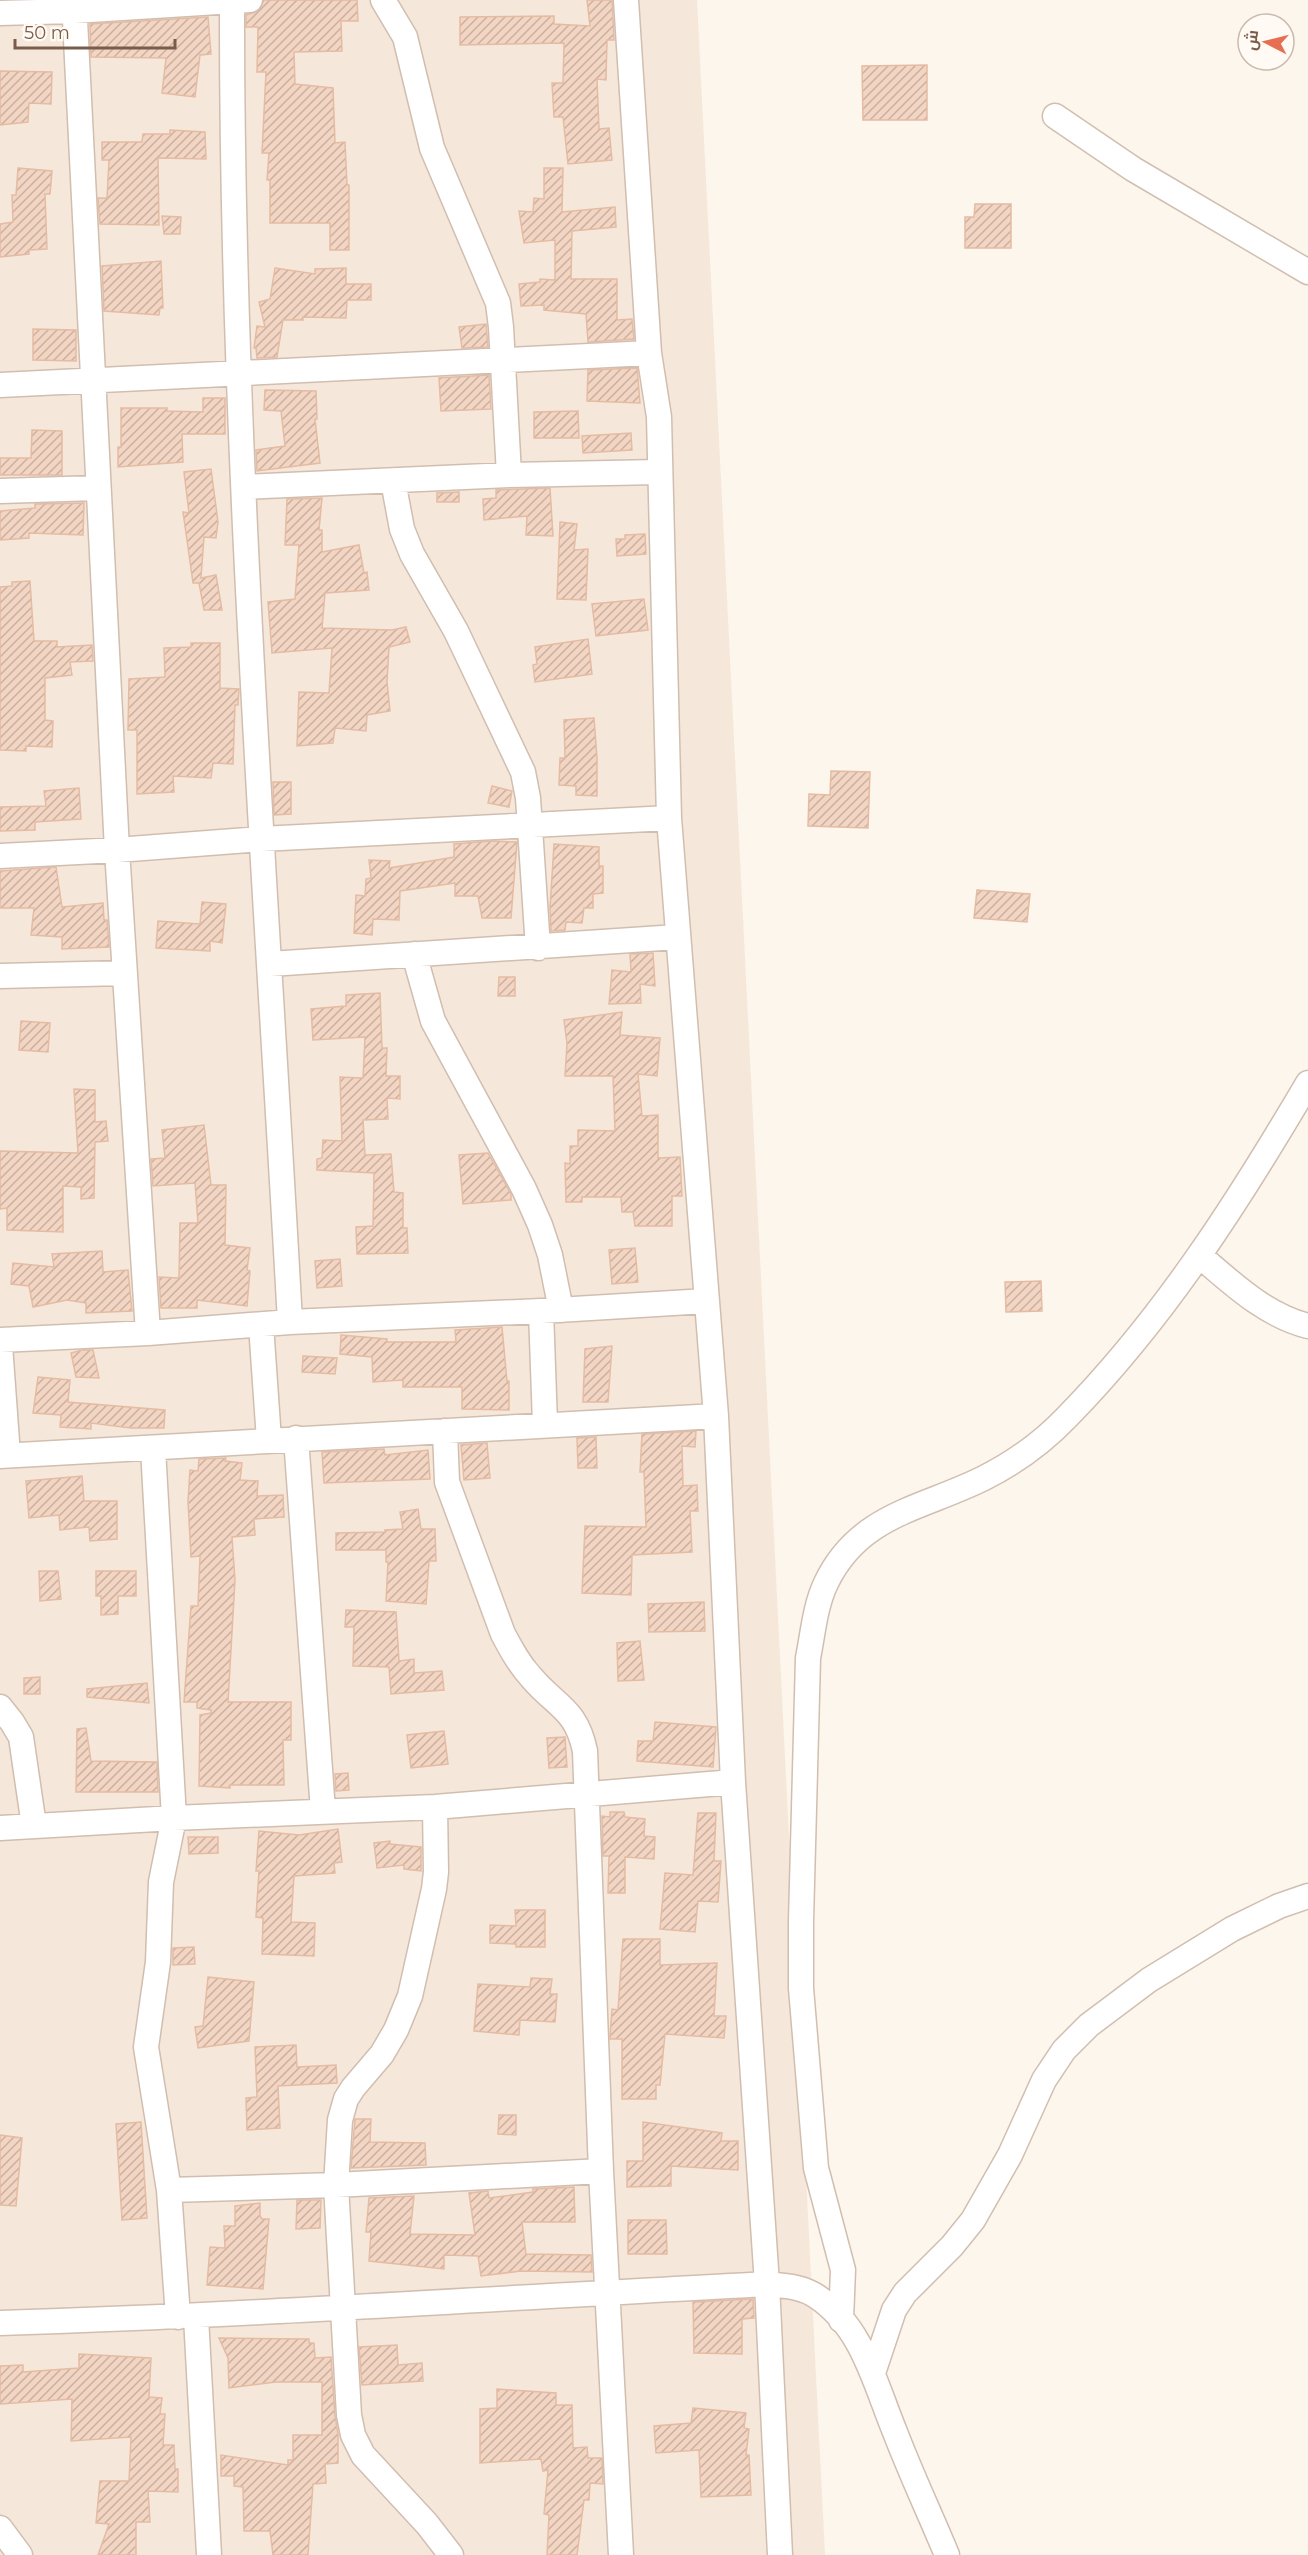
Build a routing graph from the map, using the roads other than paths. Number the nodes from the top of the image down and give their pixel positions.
1 (238, 0) edge
2 (383, 0) edge
3 (626, 0) edge
4 (74, 6) edge
5 (0, 13) edge
6 (1055, 116) dead end
7 (1308, 272) edge
8 (649, 352) junction
9 (502, 360) junction
10 (239, 372) junction
11 (93, 380) junction
12 (0, 385) edge
13 (659, 472) junction
14 (509, 475) junction
15 (393, 481) junction
16 (244, 487) junction
17 (97, 488) junction
18 (0, 491) edge
19 (669, 818) junction
20 (529, 826) junction
21 (261, 839) junction
22 (117, 850) junction
23 (0, 856) edge
24 (677, 937) junction
25 (538, 948) junction
26 (414, 954) junction
27 (270, 964) junction
28 (125, 973) junction
29 (0, 976) edge
30 (1308, 1083) edge
31 (1200, 1256) junction
32 (706, 1301) junction
33 (551, 1311) junction
34 (290, 1322) junction
35 (261, 1325) junction
36 (1308, 1326) edge
37 (148, 1333) junction
38 (0, 1343) edge
39 (716, 1416) junction
40 (545, 1424) junction
41 (445, 1431) junction
42 (296, 1438) junction
43 (269, 1440) junction
44 (153, 1449) junction
45 (4, 1455) edge
46 (0, 1707) edge
47 (733, 1782) junction
48 (586, 1793) junction
49 (435, 1807) junction
50 (323, 1811) junction
51 (174, 1818) junction
52 (34, 1826) junction
53 (0, 1828) edge
54 (1308, 1896) edge
55 (602, 2171) junction
56 (336, 2185) junction
57 (169, 2190) junction
58 (767, 2284) junction
59 (609, 2292) junction
60 (342, 2307) junction
61 (187, 2317) junction
62 (841, 2320) junction
63 (0, 2322) edge
64 (873, 2373) junction
65 (0, 2528) edge
66 (20, 2555) edge
67 (209, 2555) edge
68 (451, 2555) edge
69 (621, 2555) edge
70 (780, 2555) edge
71 (947, 2555) edge

1 - 4 street
1 - 10 street
2 - 9 street
3 - 8 street
4 - 5 street
4 - 11 street
6 - 7 street
8 - 9 street
8 - 13 street
9 - 10 street
9 - 14 street
10 - 11 street
10 - 16 street
11 - 12 street
11 - 17 street
13 - 14 street
13 - 19 street
14 - 15 street
15 - 16 street
15 - 20 street
16 - 21 street
17 - 18 street
17 - 22 street
19 - 20 street
19 - 24 street
20 - 21 street
20 - 25 street
21 - 22 street
21 - 27 street
22 - 23 street
22 - 28 street
24 - 25 street
24 - 32 street
25 - 26 street
26 - 27 street
26 - 33 street
27 - 34 street
28 - 29 street
28 - 37 street
30 - 31 street
31 - 36 street
31 - 62 street
32 - 33 street
32 - 39 street
33 - 34 street
33 - 40 street
34 - 35 street
35 - 37 street
35 - 43 street
37 - 38 street
38 - 45 street
39 - 40 street
39 - 47 street
40 - 41 street
41 - 42 street
41 - 48 street
42 - 43 street
42 - 50 street
43 - 44 street
44 - 45 street
44 - 51 street
46 - 52 street
47 - 48 street
47 - 58 street
48 - 49 street
48 - 55 street
49 - 50 street
49 - 56 street
50 - 51 street
51 - 52 street
51 - 57 street
52 - 53 street
54 - 64 street
55 - 56 street
55 - 59 street
56 - 57 street
56 - 60 street
57 - 61 street
58 - 59 street
58 - 62 street
58 - 70 street
59 - 60 street
59 - 69 street
60 - 61 street
60 - 68 street
61 - 63 street
61 - 67 street
62 - 64 street
64 - 71 street
65 - 66 street

